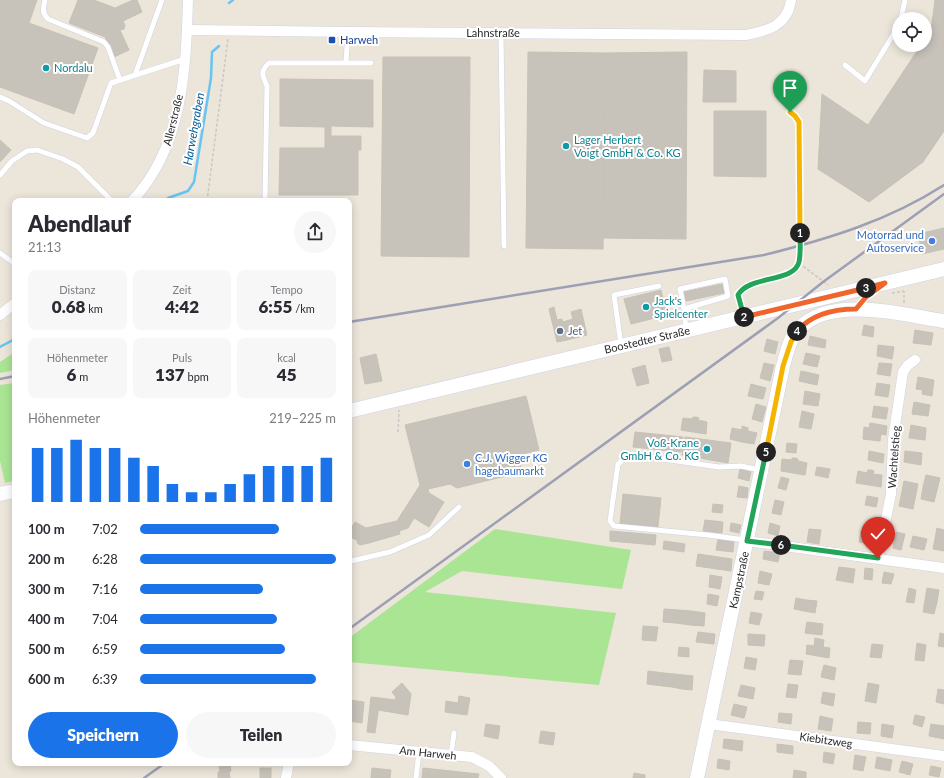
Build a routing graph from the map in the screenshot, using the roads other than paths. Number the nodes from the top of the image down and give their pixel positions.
1 (46, 0) edge
2 (162, 0) edge
3 (188, 0) edge
4 (905, 0) edge
5 (790, 5) edge
6 (902, 12) edge
7 (187, 30) junction
8 (348, 32) junction
9 (501, 34) junction
10 (892, 37) edge
11 (184, 60) junction
12 (346, 62) junction
13 (371, 63) dead end
14 (845, 65) dead end
15 (135, 75) junction
16 (120, 80) junction
17 (0, 97) edge
18 (0, 175) edge
19 (109, 198) edge
20 (134, 198) edge
21 (265, 198) edge
22 (504, 246) dead end
23 (0, 252) edge
24 (12, 262) edge
25 (944, 269) edge
26 (885, 283) junction
27 (659, 286) dead end
28 (12, 305) edge
29 (684, 309) junction
30 (856, 309) junction
31 (0, 315) edge
32 (944, 322) edge
33 (686, 331) junction
34 (621, 346) junction
35 (915, 360) dead end
36 (352, 410) edge
37 (762, 471) junction
38 (12, 492) edge
39 (0, 494) edge
40 (459, 507) dead end
41 (747, 541) junction
42 (878, 558) junction
43 (352, 561) edge
44 (944, 568) edge
45 (709, 724) junction
46 (454, 733) dead end
47 (352, 745) edge
48 (419, 752) junction
49 (451, 755) junction
50 (944, 756) edge
51 (288, 766) edge
52 (286, 778) edge
53 (416, 778) edge
54 (500, 778) edge
55 (697, 778) edge

1 - 16 lane
2 - 15 lane
3 - 7 street, Allerstraße
4 - 6 lane
5 - 9 street, Lahnstraße
7 - 8 street, Lahnstraße
7 - 11 street, Allerstraße
8 - 9 street, Lahnstraße
8 - 12 lane
9 - 22 lane
10 - 14 lane
11 - 15 lane
11 - 20 street, Allerstraße
12 - 13 lane
12 - 21 lane
15 - 16 lane
16 - 17 lane
18 - 19 lane
23 - 24 lane
25 - 26 street, Boostedter Straße
26 - 30 lane
26 - 33 street, Boostedter Straße
27 - 34 lane
28 - 31 street
29 - 29 lane
29 - 33 lane
30 - 32 street
30 - 37 street, Kampstraße
33 - 34 street, Boostedter Straße
34 - 36 street, Boostedter Straße
35 - 42 street, Wachtelstieg
37 - 41 street, Kampstraße
37 - 41 lane
38 - 39 street
40 - 43 lane
41 - 42 street
41 - 45 street, Kampstraße
42 - 44 street
45 - 50 street, Kiebitzweg
45 - 55 street, Kampstraße
46 - 49 lane
47 - 48 street, Am Harweh
48 - 49 street, Am Harweh
48 - 53 lane
49 - 54 street, Am Harweh
51 - 52 street

